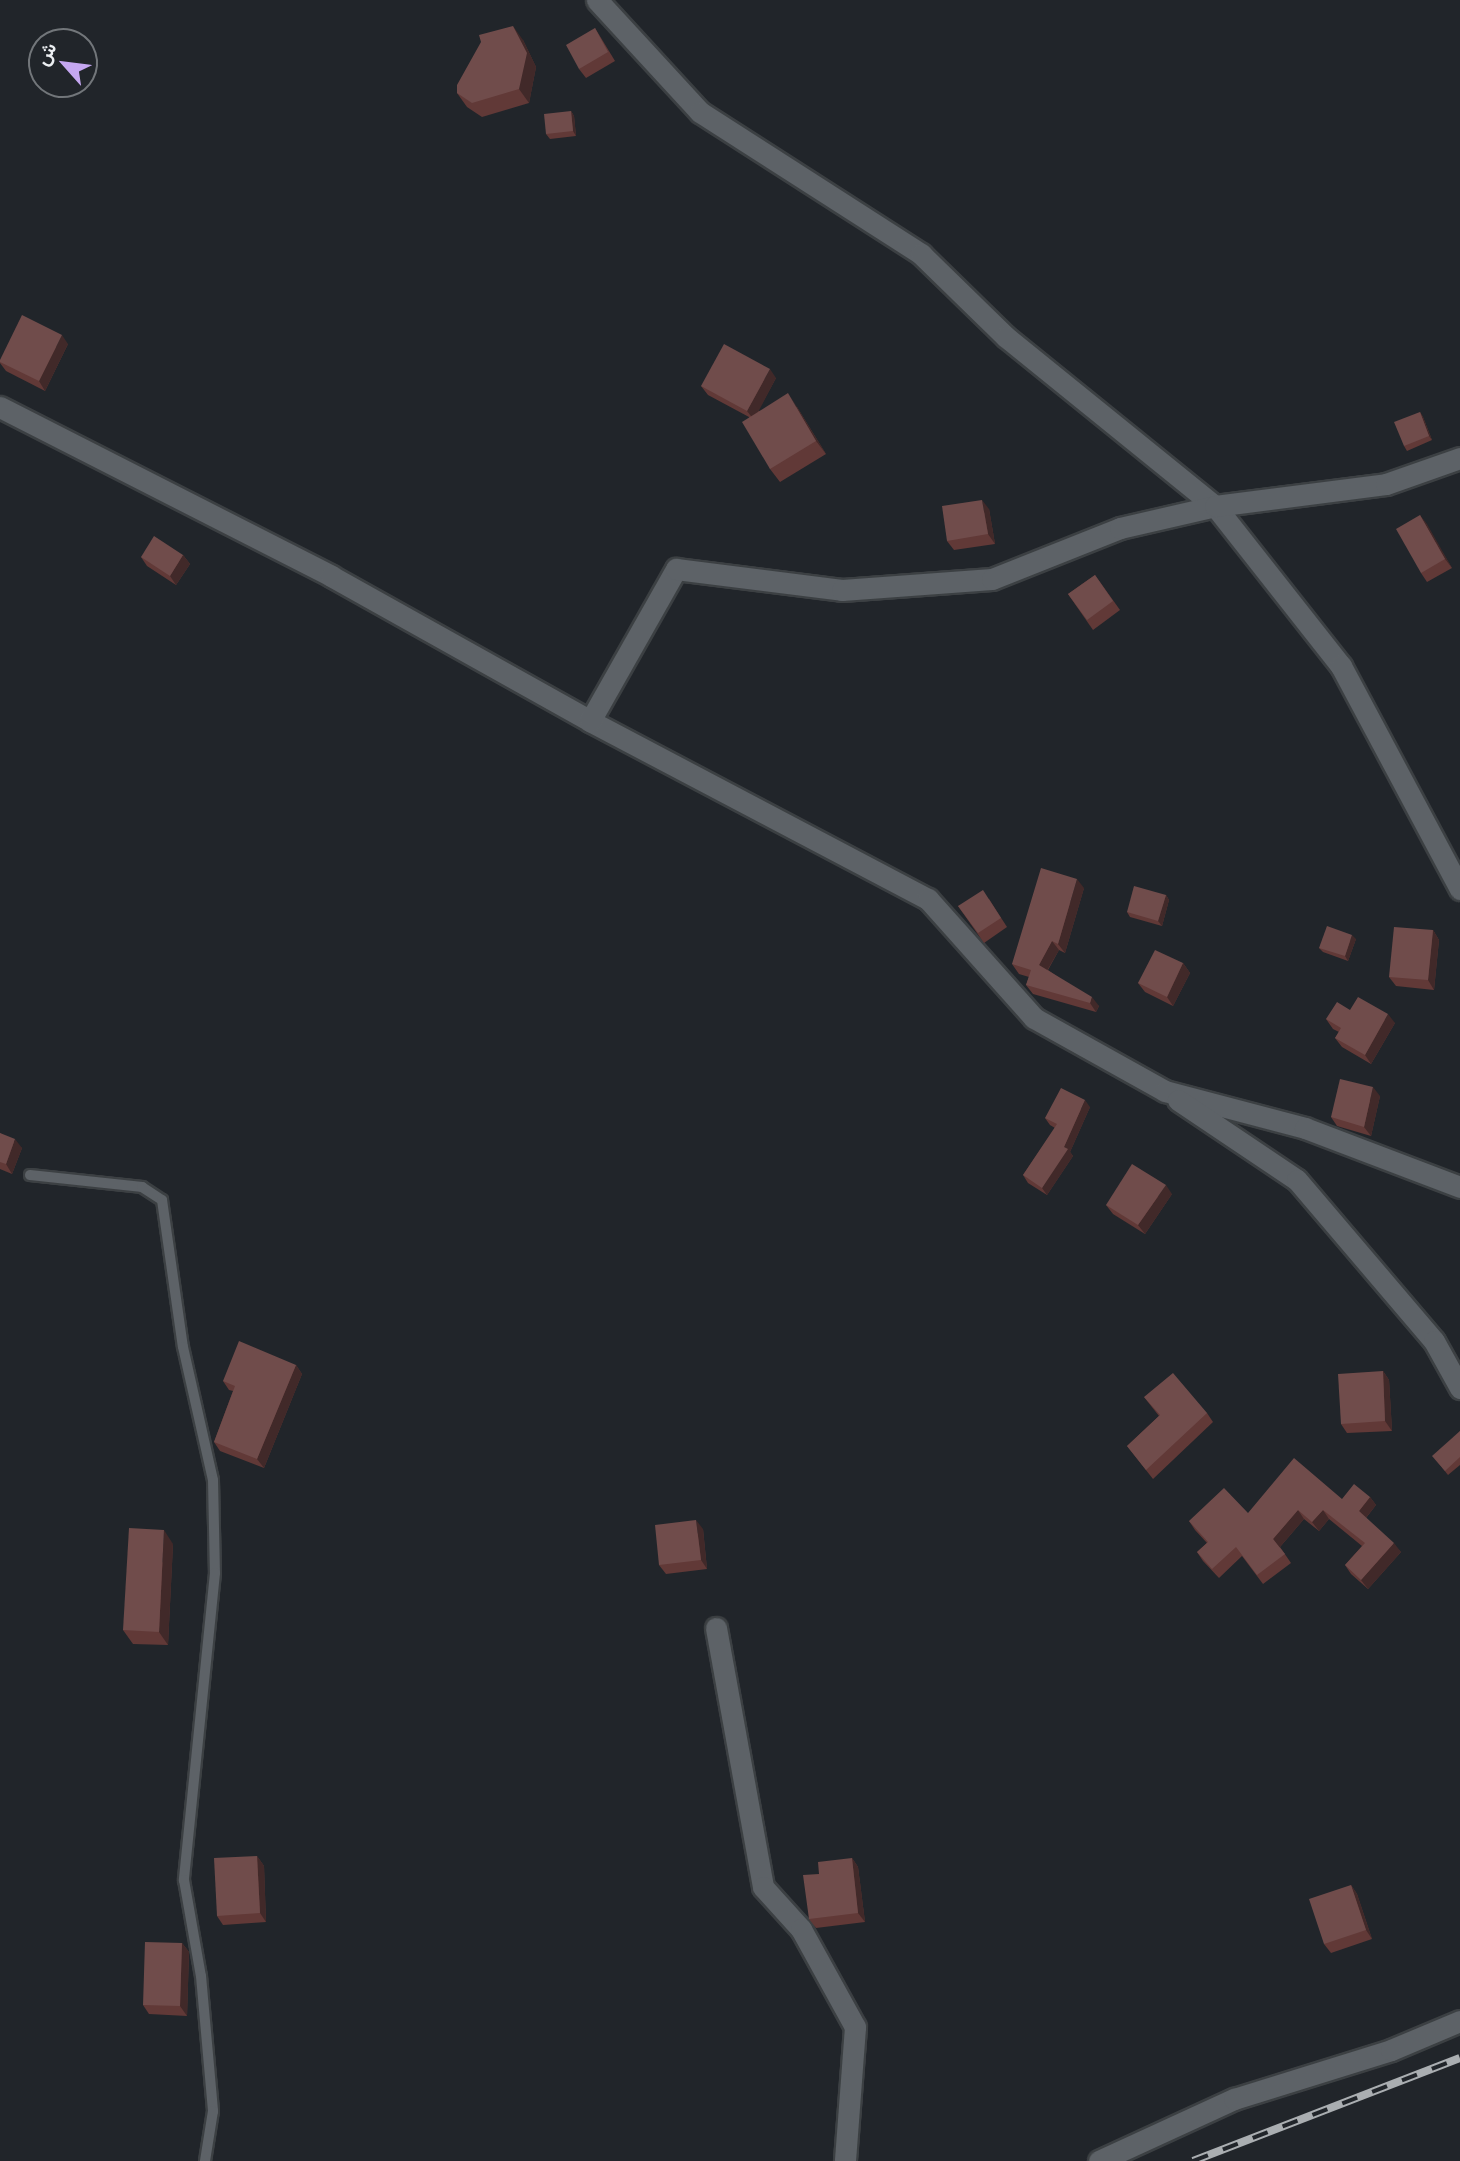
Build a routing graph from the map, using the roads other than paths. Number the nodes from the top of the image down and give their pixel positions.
1 (597, 0) edge
2 (0, 407) edge
3 (1460, 458) edge
4 (1215, 506) junction
5 (590, 721) junction
6 (1460, 889) edge
7 (1165, 1091) junction
8 (30, 1174) dead end
9 (1460, 1187) edge
10 (1460, 1388) edge
11 (716, 1628) dead end
12 (1460, 2021) edge
13 (205, 2161) edge
14 (845, 2161) edge
15 (1099, 2161) edge

1 - 4 street
2 - 5 street
3 - 4 street
4 - 5 street
4 - 6 street
5 - 7 street
7 - 9 street
7 - 10 street
8 - 13 lane
11 - 14 street
12 - 15 street

